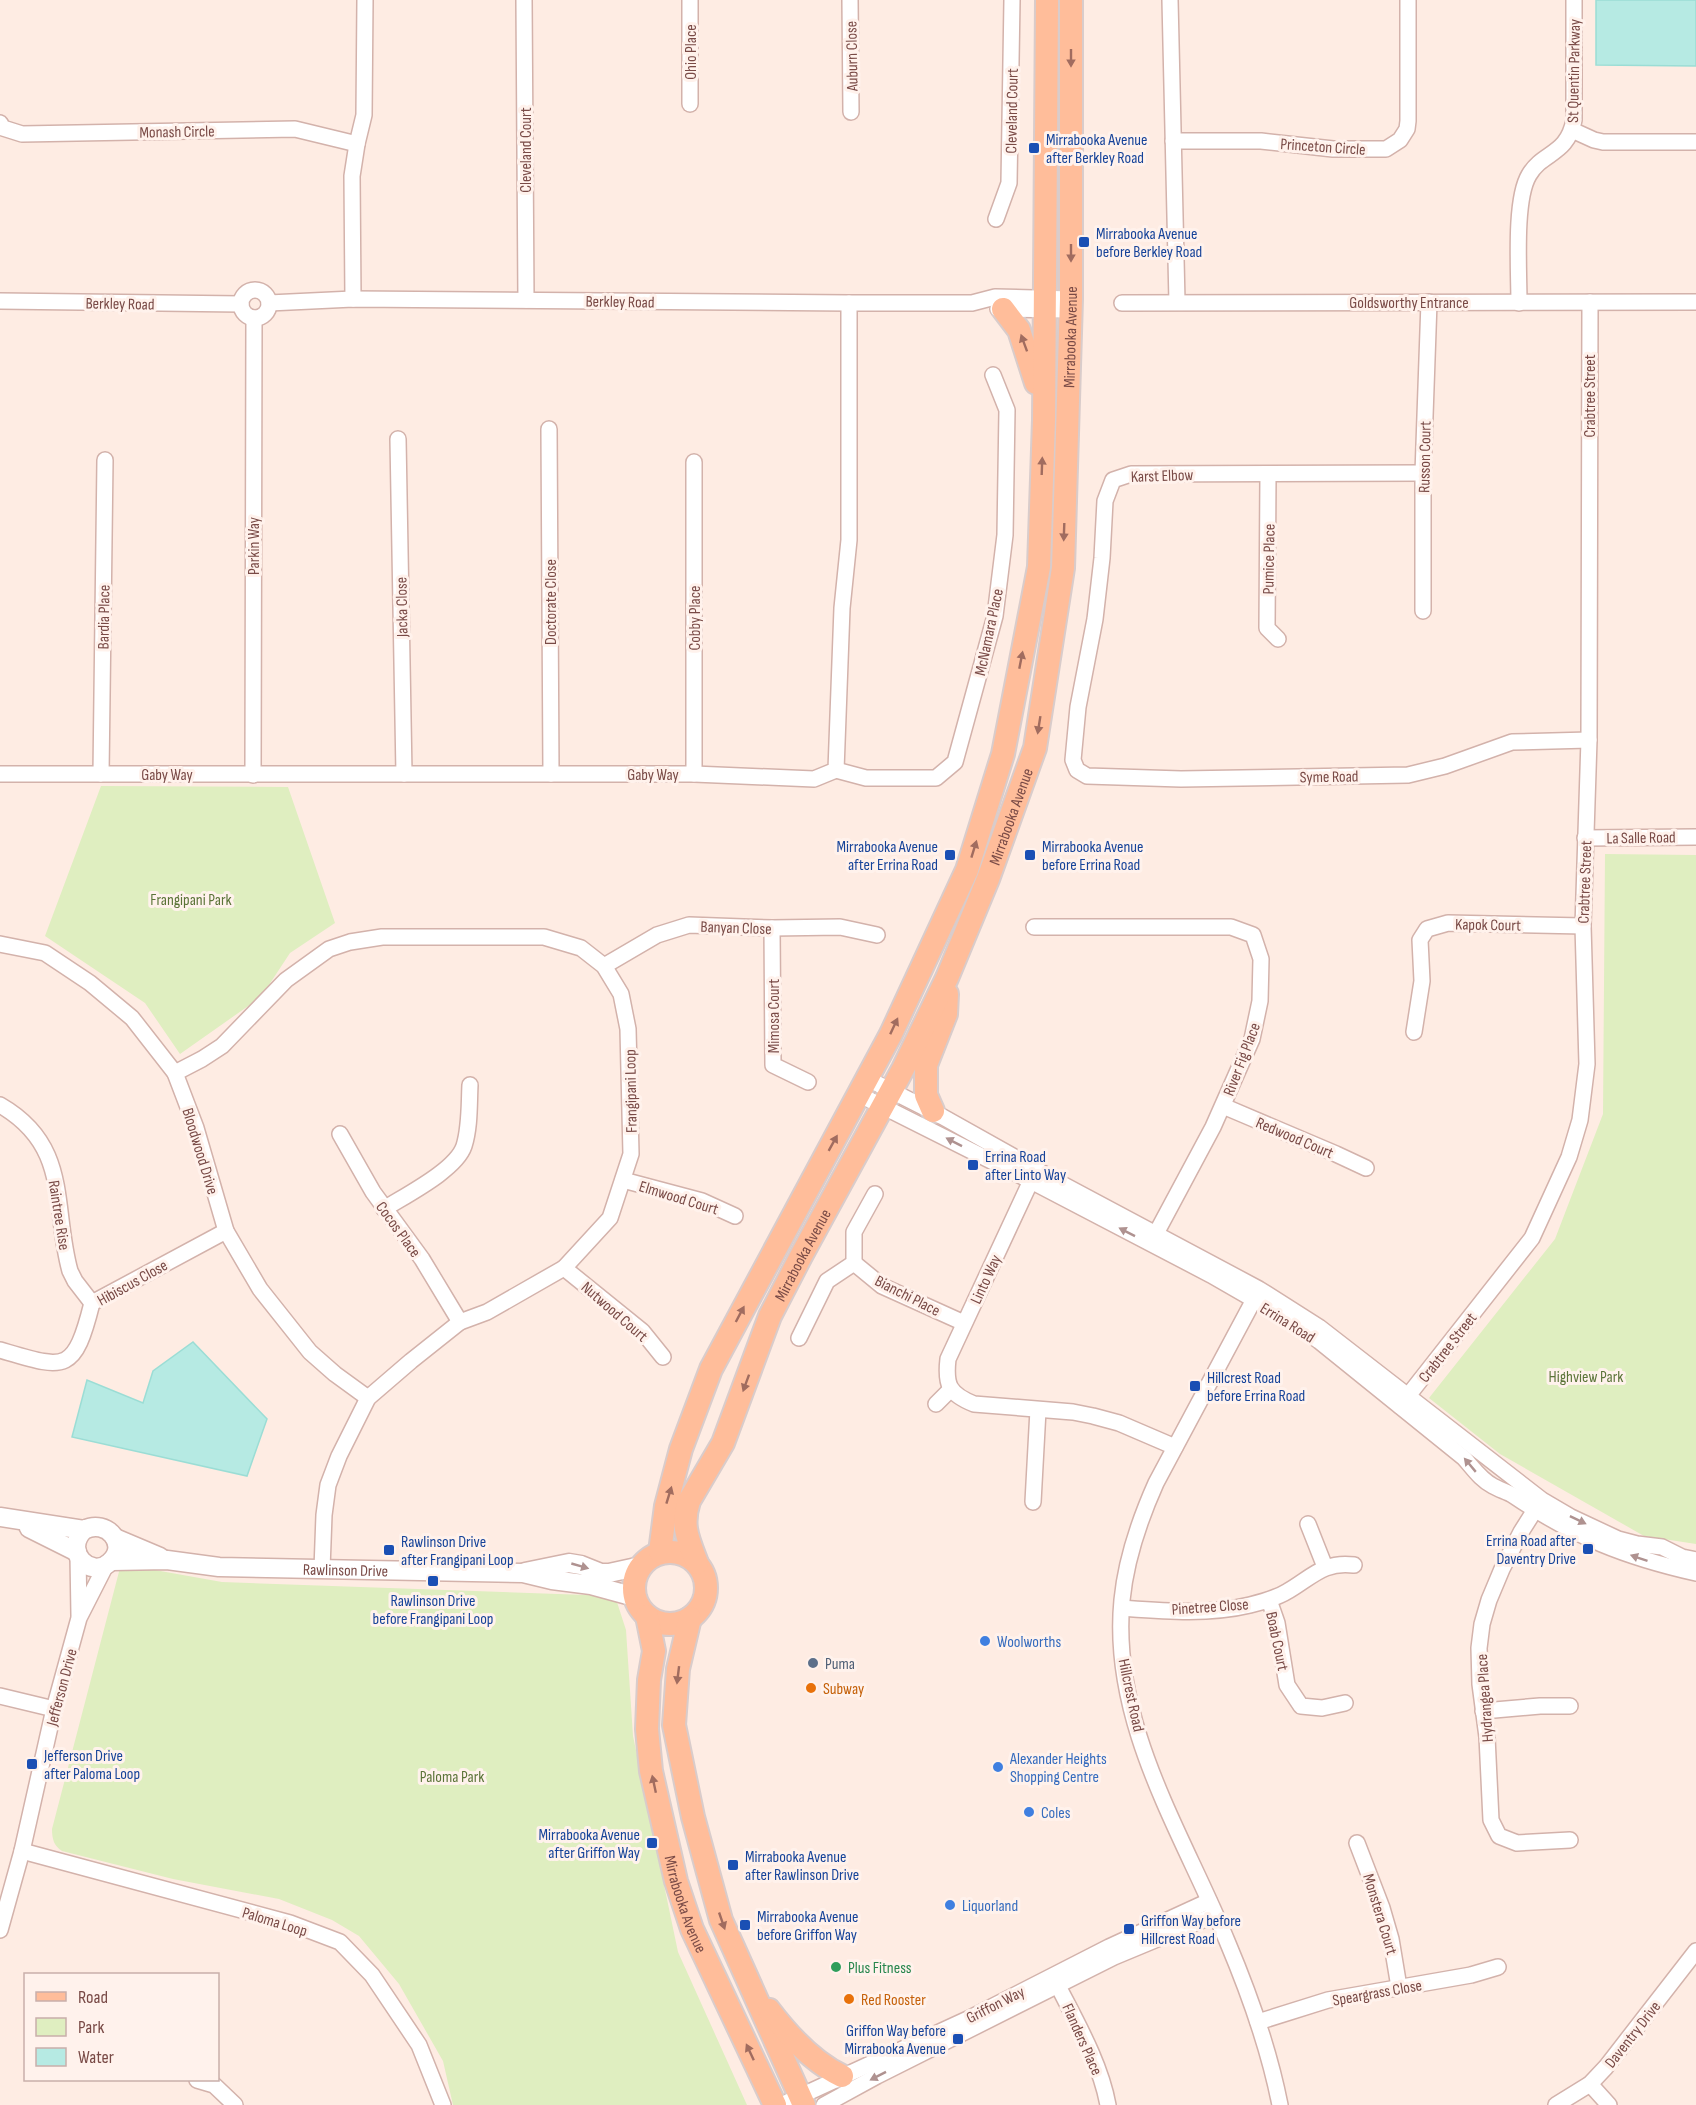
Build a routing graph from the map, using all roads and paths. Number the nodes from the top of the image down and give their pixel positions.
1 (365, 0) edge
2 (524, 0) edge
3 (690, 0) edge
4 (850, 0) edge
5 (1012, 0) edge
6 (1047, 0) edge
7 (1071, 0) edge
8 (1170, 0) edge
9 (1408, 0) edge
10 (1574, 0) edge
11 (690, 104) dead end
12 (851, 112) dead end
13 (0, 123) edge
14 (1572, 130) junction
15 (1173, 141) junction
16 (1696, 142) edge
17 (357, 144) junction
18 (996, 219) dead end
19 (353, 299) junction
20 (526, 300) junction
21 (0, 302) edge
22 (1177, 302) junction
23 (1429, 302) junction
24 (1590, 302) junction
25 (1696, 302) edge
26 (269, 303) junction
27 (849, 303) junction
28 (972, 303) junction
29 (1122, 303) dead end
30 (1519, 303) junction
31 (241, 304) junction
32 (1045, 304) junction
33 (1071, 304) junction
34 (1003, 309) junction
35 (254, 318) junction
36 (993, 375) dead end
37 (1044, 420) junction
38 (549, 429) dead end
39 (398, 439) dead end
40 (105, 460) dead end
41 (694, 462) dead end
42 (1424, 473) junction
43 (1268, 474) junction
44 (1423, 611) dead end
45 (1278, 639) dead end
46 (1589, 740) junction
47 (1073, 760) joint
48 (836, 770) junction
49 (0, 774) edge
50 (101, 774) junction
51 (404, 774) junction
52 (551, 774) junction
53 (694, 774) junction
54 (253, 775) junction
55 (1696, 837) edge
56 (1586, 838) junction
57 (1583, 926) junction
58 (1034, 927) dead end
59 (772, 928) junction
60 (877, 935) dead end
61 (0, 944) edge
62 (604, 966) junction
63 (947, 978) junction
64 (1414, 1032) dead end
65 (175, 1073) junction
66 (808, 1082) dead end
67 (470, 1085) dead end
68 (864, 1087) junction
69 (887, 1098) junction
70 (0, 1105) edge
71 (1223, 1107) junction
72 (933, 1111) junction
73 (340, 1134) dead end
74 (1366, 1168) dead end
75 (1034, 1175) junction
76 (623, 1180) junction
77 (875, 1194) dead end
78 (384, 1209) junction
79 (735, 1216) dead end
80 (226, 1231) junction
81 (1153, 1238) junction
82 (854, 1263) junction
83 (564, 1268) junction
84 (1256, 1294) junction
85 (92, 1303) junction
86 (460, 1322) junction
87 (964, 1323) junction
88 (799, 1338) dead end
89 (0, 1350) edge
90 (663, 1357) dead end
91 (950, 1390) junction
92 (368, 1398) junction
93 (1404, 1402) junction
94 (936, 1404) dead end
95 (1038, 1410) junction
96 (1175, 1447) junction
97 (1033, 1502) dead end
98 (1539, 1505) junction
99 (8, 1519) edge
100 (1308, 1524) dead end
101 (84, 1530) junction
102 (115, 1538) junction
103 (660, 1552) junction
104 (77, 1554) junction
105 (167, 1560) junction
106 (1696, 1560) edge
107 (109, 1563) junction
108 (697, 1563) junction
109 (1354, 1565) dead end
110 (641, 1566) junction
111 (1325, 1567) junction
112 (322, 1569) junction
113 (523, 1573) junction
114 (1696, 1573) edge
115 (635, 1597) junction
116 (1269, 1599) junction
117 (1122, 1608) junction
118 (647, 1616) junction
119 (79, 1618) junction
120 (690, 1618) junction
121 (0, 1696) edge
122 (1345, 1703) dead end
123 (1570, 1706) dead end
124 (54, 1709) junction
125 (1483, 1711) junction
126 (1570, 1840) dead end
127 (1357, 1843) dead end
128 (22, 1851) junction
129 (1212, 1908) junction
130 (0, 1930) edge
131 (1696, 1951) edge
132 (1498, 1967) dead end
133 (1055, 1980) junction
134 (748, 1982) junction
135 (1399, 1987) junction
136 (1258, 2022) junction
137 (842, 2076) junction
138 (203, 2081) edge
139 (1590, 2084) junction
140 (794, 2102) edge
141 (235, 2105) edge
142 (443, 2105) edge
143 (775, 2105) edge
144 (824, 2105) edge
145 (1108, 2105) edge
146 (1280, 2105) edge
147 (1556, 2105) edge
148 (1609, 2105) edge

1 - 17 street
2 - 20 street, Cleveland Court
3 - 11 street, Ohio Place
4 - 12 street, Auburn Close
5 - 18 street, Cleveland Court
6 - 32 main road, Mirrabooka Avenue
7 -> 33 main road, Mirrabooka Avenue
8 - 15 street
9 - 15 street, Princeton Circle
10 - 14 street, St Quentin Parkway
13 - 17 street, Monash Circle
14 - 16 street
14 - 30 street, St Quentin Parkway
15 - 22 street
17 - 19 street
19 - 20 street, Berkley Road
19 - 26 street, Berkley Road
20 - 27 street, Berkley Road
21 - 31 street, Berkley Road
22 - 23 street, Goldsworthy Entrance
22 - 29 street, Goldsworthy Entrance
23 - 30 street, Goldsworthy Entrance
23 - 42 street, Russon Court
24 - 25 street, Goldsworthy Entrance
24 - 30 street, Goldsworthy Entrance
24 - 46 street, Crabtree Street
26 - 31 street
26 - 35 street
27 - 28 street, Berkley Road
27 - 48 street
28 - 32 street, Berkley Road
28 - 34 street, Berkley Road
31 - 35 street
32 - 33 street, Berkley Road
32 - 34 street, Berkley Road
32 - 37 main road, Mirrabooka Avenue
33 -> 63 main road, Mirrabooka Avenue
37 -> 34 main road
35 - 54 street, Parkin Way
36 - 48 street, McNamara Place
68 -> 37 main road, Mirrabooka Avenue
38 - 52 street, Doctorate Close
39 - 51 street, Jacka Close
40 - 50 street, Bardia Place
41 - 53 street, Cobby Place
42 - 43 street, Karst Elbow
42 - 44 street, Russon Court
43 - 45 street, Pumice Place
43 - 47 street, Karst Elbow
46 - 47 street, Syme Road
46 - 56 street, Crabtree Street
48 - 53 street, Gaby Way
49 - 50 street, Gaby Way
50 - 54 street, Gaby Way
51 - 52 street, Gaby Way
51 - 54 street, Gaby Way
52 - 53 street, Gaby Way
55 - 56 street, La Salle Road
56 - 57 street, Crabtree Street
57 - 64 street, Kapok Court
57 - 93 street, Crabtree Street
58 - 71 street, River Fig Place
59 - 60 street, Banyan Close
59 - 62 street, Banyan Close
59 - 66 street, Mimosa Court
61 - 65 street, Bloodwood Drive
62 - 65 street, Frangipani Loop
62 - 76 street, Frangipani Loop
63 - 69 main road, Mirrabooka Avenue
63 - 72 main road
65 - 80 street, Bloodwood Drive
67 - 78 street
68 - 69 street, Errina Road
103 -> 68 main road, Mirrabooka Avenue
69 - 72 street, Errina Road
75 -> 69 street, Errina Road
69 -> 108 main road, Mirrabooka Avenue
70 - 85 street, Raintree Rise
71 - 74 street, Redwood Court
71 - 81 street, River Fig Place
72 - 75 street, Errina Road
73 - 78 street, Cocos Place
75 - 81 street, Errina Road
75 - 87 street, Linto Way
76 - 79 street, Elmwood Court
76 - 83 street, Frangipani Loop
77 - 82 street
78 - 86 street, Cocos Place
80 - 85 street, Hibiscus Close
80 - 92 street, Bloodwood Drive
81 - 84 street, Errina Road
82 - 87 street, Bianchi Place
82 - 88 street
83 - 86 street, Frangipani Loop
83 - 90 street, Nutwood Court
84 - 93 street, Errina Road
84 - 96 street, Hillcrest Road
85 - 89 street, Hibiscus Close
86 - 92 street, Frangipani Loop
87 - 91 street, Linto Way
91 - 94 street
91 - 95 street
92 - 112 street, Frangipani Loop
93 - 98 street, Errina Road
95 - 96 street
95 - 97 street
96 - 117 street, Hillcrest Road
98 -> 106 street, Errina Road
114 -> 98 street, Errina Road
98 - 125 street, Hydrangea Place
99 - 101 street, Rawlinson Drive
99 - 104 street, Rawlinson Drive
100 - 111 street
101 - 102 street, Rawlinson Drive
101 - 104 street
102 - 105 street, Rawlinson Drive
102 - 107 street
103 - 108 main road
103 - 110 main road
104 - 107 street, Rawlinson Drive
104 - 119 street, Jefferson Drive
105 - 107 street, Rawlinson Drive
105 - 112 street, Rawlinson Drive
107 - 119 street, Jefferson Drive
108 - 120 main road, Mirrabooka Avenue
109 - 111 street, Pinetree Close
113 -> 110 street, Rawlinson Drive
110 - 115 main road
111 - 116 street, Pinetree Close
112 - 113 street, Rawlinson Drive
113 - 115 street, Rawlinson Drive
115 - 118 main road, Mirrabooka Avenue
116 - 117 street, Pinetree Close
116 - 122 street, Boab Court
117 - 129 street, Hillcrest Road
118 - 120 main road
143 -> 118 main road, Mirrabooka Avenue
119 - 124 street, Jefferson Drive
120 -> 134 main road, Mirrabooka Avenue
121 - 124 street
123 - 125 street
124 - 128 street, Jefferson Drive
125 - 126 street, Hydrangea Place
127 - 135 street, Monstera Court
128 - 130 street, Jefferson Drive
128 - 142 street, Paloma Loop
129 - 133 street, Griffon Way
129 - 136 street, Hillcrest Road
131 - 139 street, Daventry Drive
132 - 135 street, Speargrass Close
133 - 137 street, Griffon Way
133 -> 144 street, Griffon Way
133 - 145 street, Flanders Place
134 - 137 main road
134 - 140 main road, Mirrabooka Avenue
135 - 136 street, Speargrass Close
136 - 146 street, Hillcrest Road
137 - 140 street, Griffon Way
138 - 141 street
139 - 147 street, Daventry Drive
139 - 148 street

